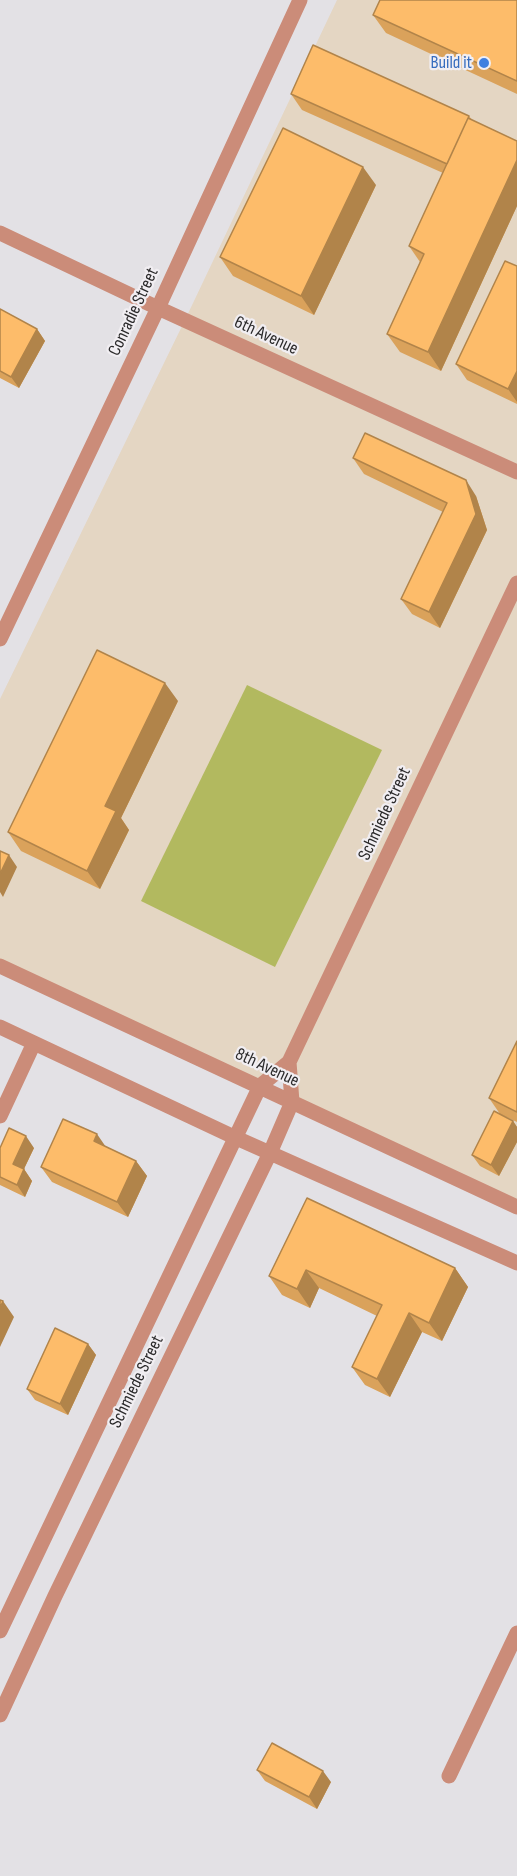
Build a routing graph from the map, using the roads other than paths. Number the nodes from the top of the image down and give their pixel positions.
1 (300, 0) edge
2 (0, 233) edge
3 (158, 308) junction
4 (517, 472) edge
5 (517, 583) edge
6 (0, 639) edge
7 (0, 966) edge
8 (0, 1027) edge
9 (34, 1043) junction
10 (289, 1062) junction
11 (260, 1086) junction
12 (292, 1101) junction
13 (0, 1116) edge
14 (234, 1137) junction
15 (270, 1153) junction
16 (517, 1207) edge
17 (517, 1263) edge
18 (0, 1631) edge
19 (517, 1633) edge
20 (0, 1715) edge
21 (449, 1776) dead end

1 - 3 street, Conradie Street
2 - 3 street, 6th Avenue
3 - 4 street, 6th Avenue
3 - 6 street, Conradie Street
5 - 10 street, Schmiede Street
7 - 11 street, 8th Avenue
8 - 9 street
9 - 13 street
9 - 14 street
10 - 11 street, Schmiede Street
10 - 12 street, Schmiede Street
11 - 12 street, 8th Avenue
11 - 14 street, Schmiede Street
12 - 15 street, Schmiede Street
12 - 16 street, 8th Avenue
14 - 15 street
14 - 18 street, Schmiede Street
15 - 17 street
15 - 20 street, Schmiede Street
19 - 21 street

